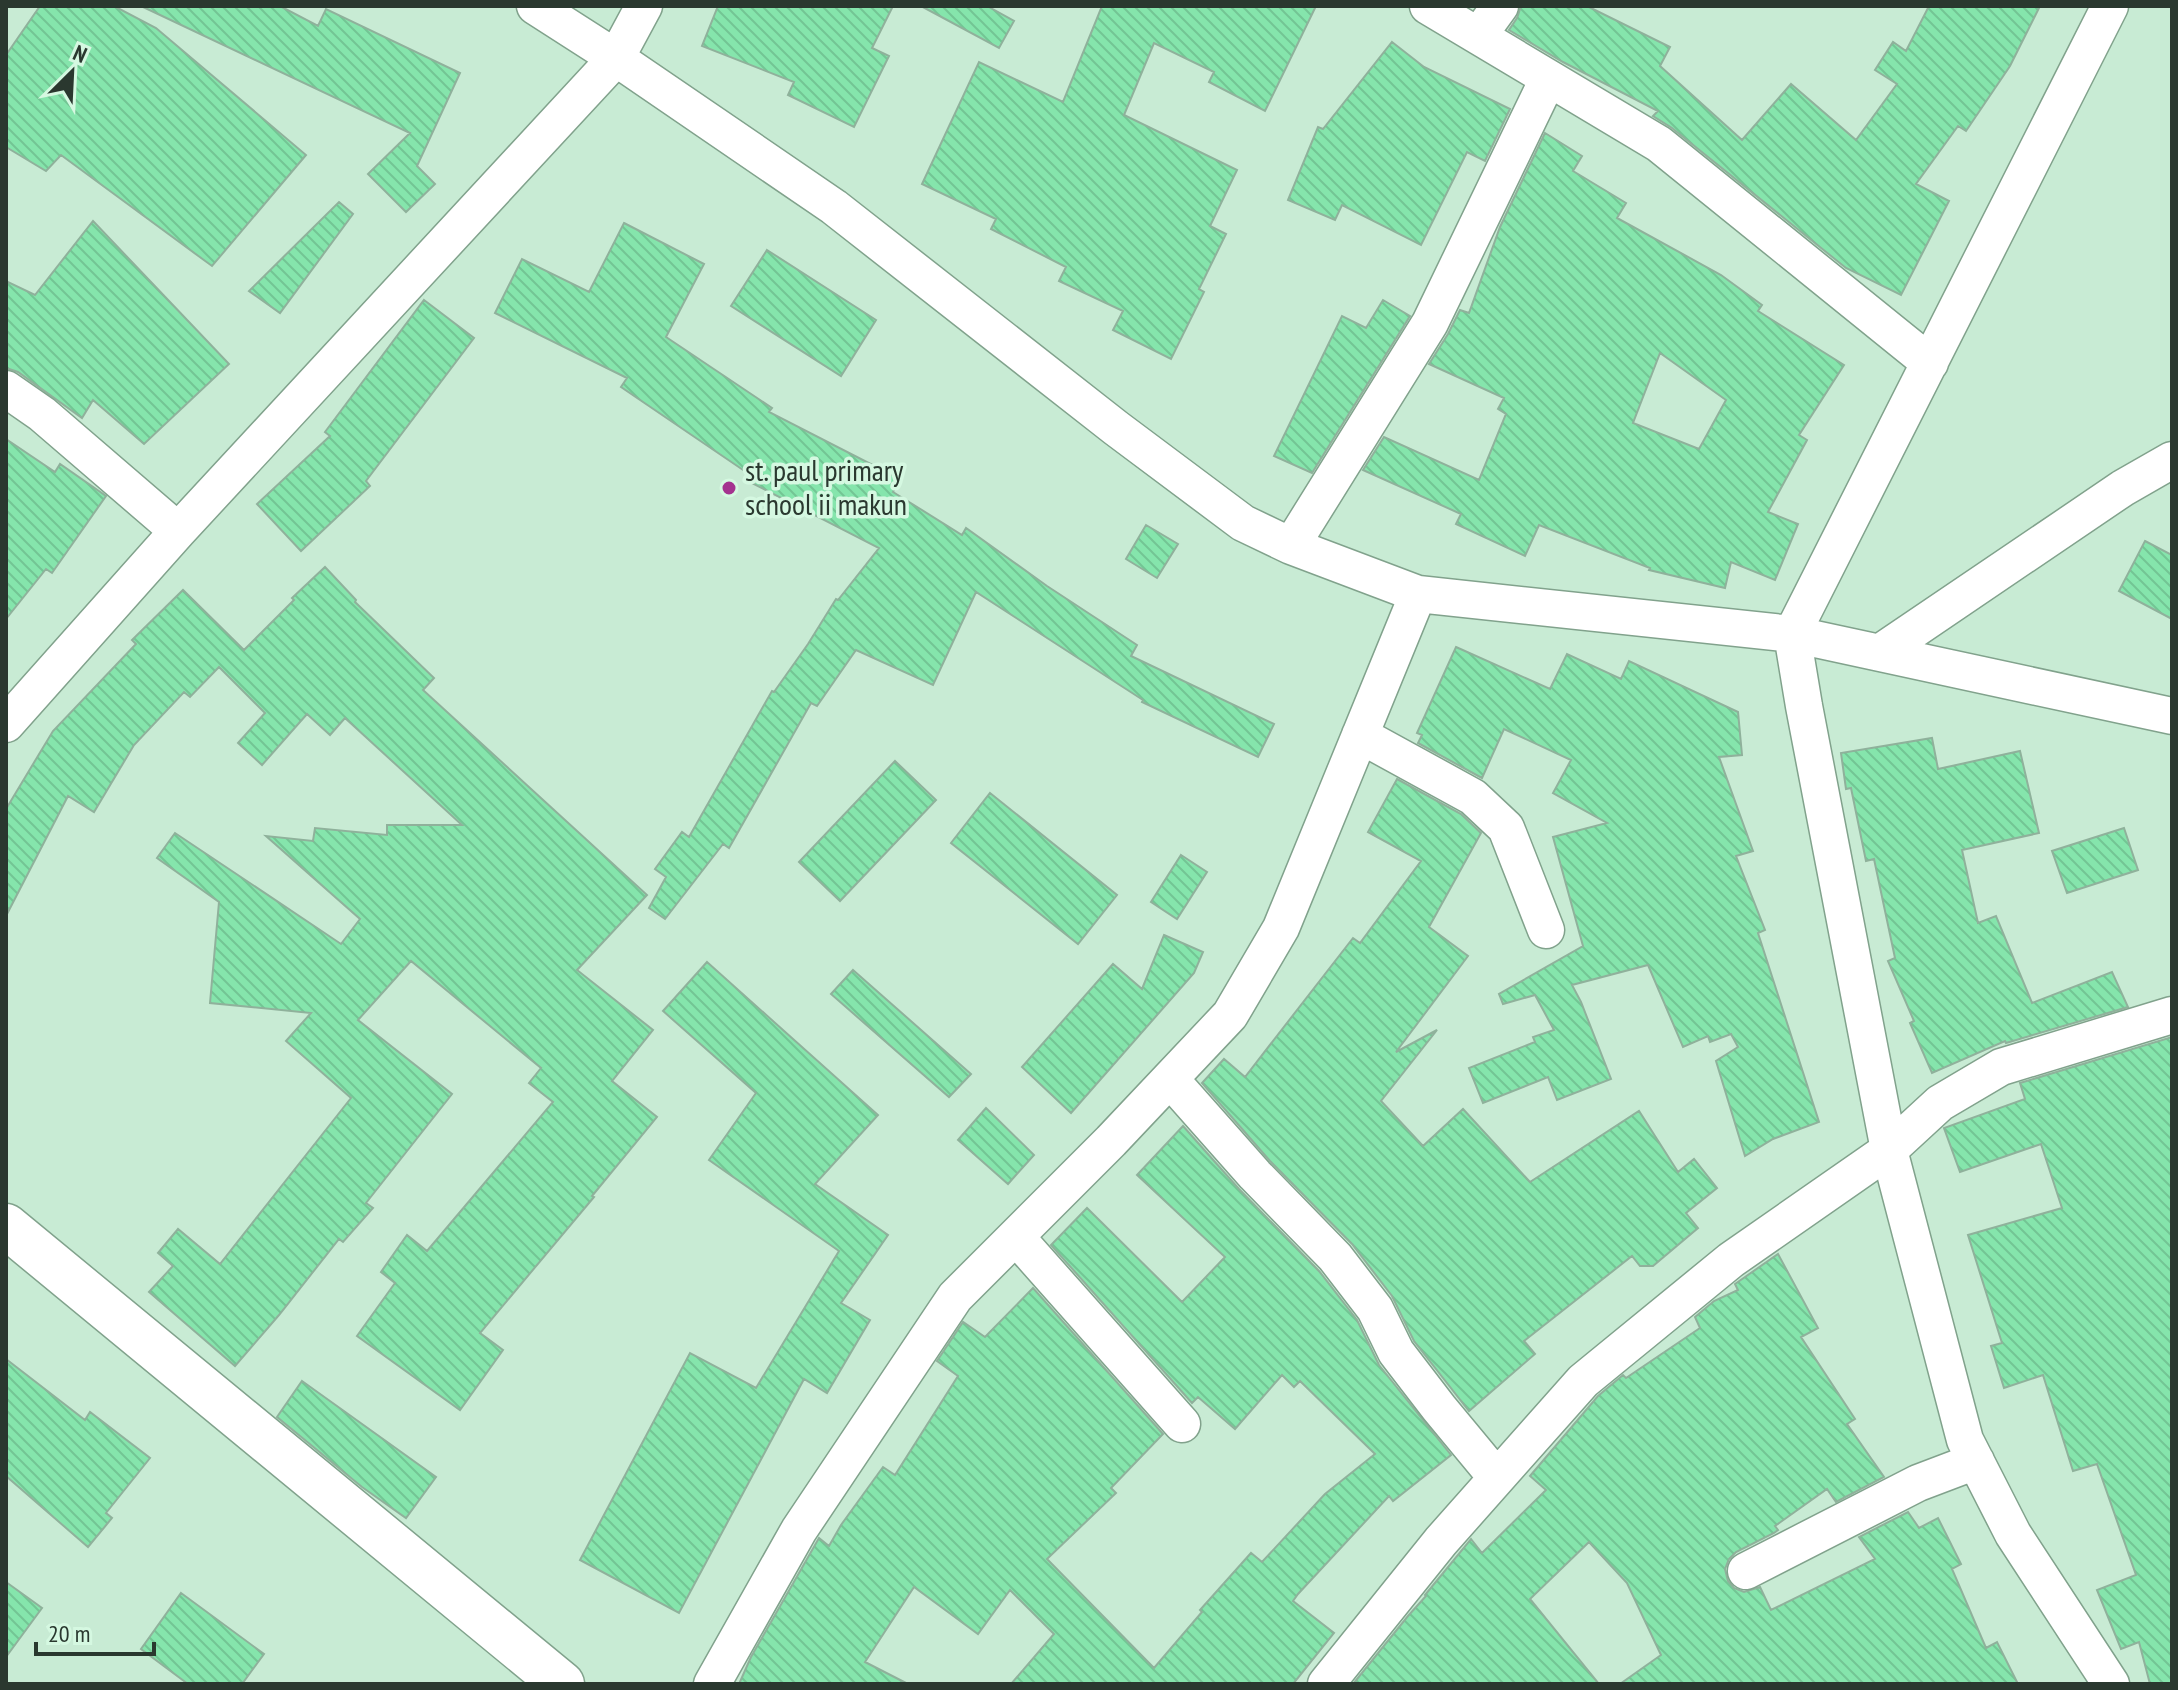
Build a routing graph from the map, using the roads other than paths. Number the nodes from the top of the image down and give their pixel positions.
1 (535, 6) edge
2 (644, 6) edge
3 (1428, 6) edge
4 (1500, 6) edge
5 (2110, 6) edge
6 (1479, 35) junction
7 (616, 58) junction
8 (1548, 79) junction
9 (1930, 363) junction
10 (6, 389) edge
11 (2172, 460) edge
12 (178, 531) junction
13 (1291, 546) junction
14 (1418, 594) junction
15 (1792, 634) junction
16 (1881, 652) junction
17 (2172, 716) edge
18 (6, 724) edge
19 (1360, 735) junction
20 (1546, 930) dead end
21 (2172, 1015) edge
22 (1170, 1079) junction
23 (1889, 1150) junction
24 (6, 1226) edge
25 (1016, 1237) junction
26 (1182, 1424) dead end
27 (1976, 1461) junction
28 (1497, 1478) junction
29 (1746, 1571) dead end
30 (562, 1684) edge
31 (712, 1684) edge
32 (1326, 1684) edge
33 (2111, 1684) edge

1 - 7 street
2 - 7 street
3 - 6 street
4 - 6 street
5 - 9 street
6 - 8 street
7 - 12 street
7 - 13 street
8 - 9 street
8 - 13 street
9 - 15 street
10 - 12 street
11 - 16 street
12 - 18 street
13 - 14 street
14 - 15 street
14 - 19 street
15 - 16 street
15 - 23 street
16 - 17 street
19 - 20 street
19 - 22 street
21 - 23 street
22 - 25 street
22 - 28 street
23 - 27 street
23 - 28 street
24 - 30 main road
25 - 26 street
25 - 31 street
27 - 29 street
27 - 33 street
28 - 32 street

